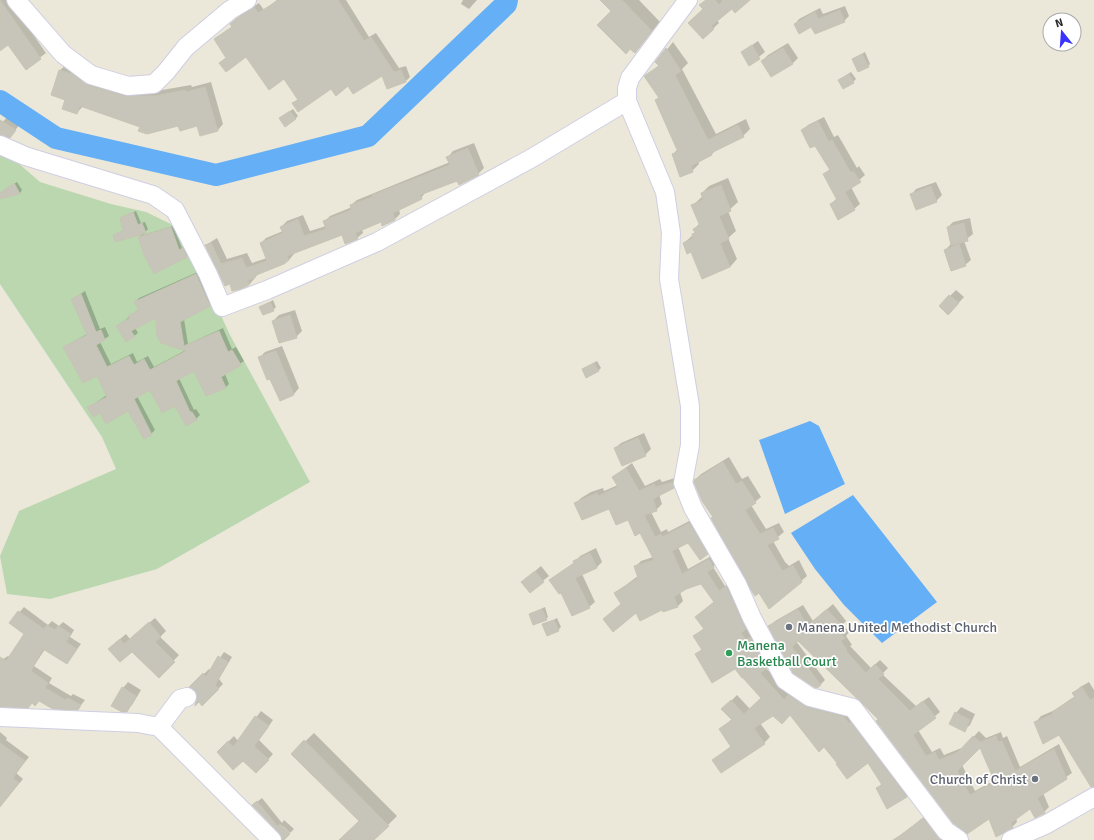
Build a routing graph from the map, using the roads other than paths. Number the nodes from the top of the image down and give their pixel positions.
1 (16, 0) edge
2 (247, 0) edge
3 (688, 0) edge
4 (226, 5) edge
5 (627, 101) junction
6 (0, 145) edge
7 (186, 696) dead end
8 (0, 717) edge
9 (159, 728) junction
10 (1094, 797) edge
11 (272, 840) edge
12 (959, 840) edge
13 (1011, 840) edge

1 - 4 street
2 - 4 street
3 - 5 street
5 - 6 street
5 - 12 street
7 - 9 street
8 - 9 street
9 - 11 street
10 - 13 street

